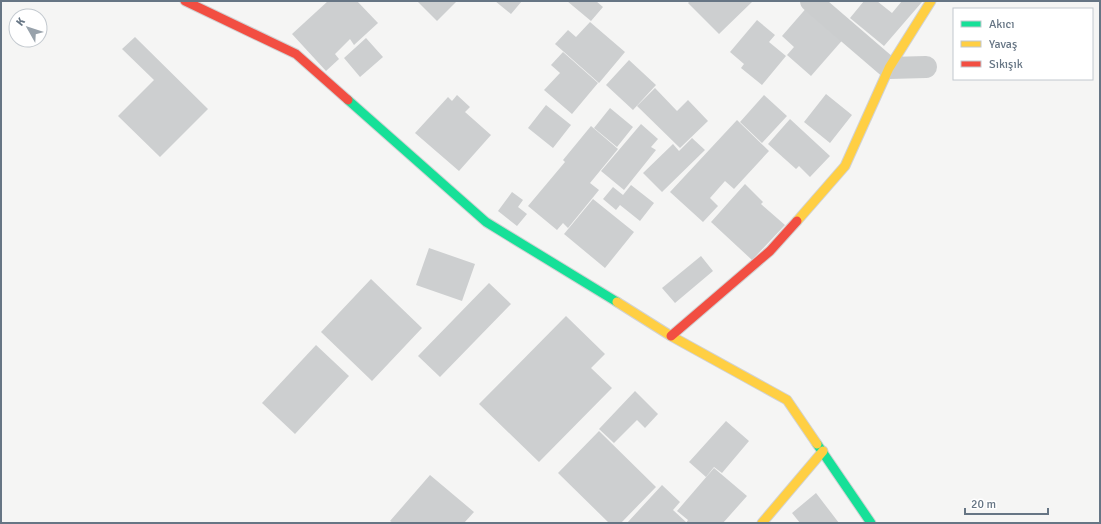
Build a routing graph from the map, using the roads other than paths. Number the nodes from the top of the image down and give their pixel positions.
1 (185, 1) edge
2 (811, 1) edge
3 (931, 1) edge
4 (926, 67) dead end
5 (889, 68) junction
6 (672, 336) junction
7 (823, 451) junction
8 (762, 523) edge
9 (872, 523) edge

1 - 6 main road
2 - 5 street
3 - 5 main road
4 - 5 street
5 - 6 main road
6 - 7 main road
7 - 8 main road
7 - 9 main road

